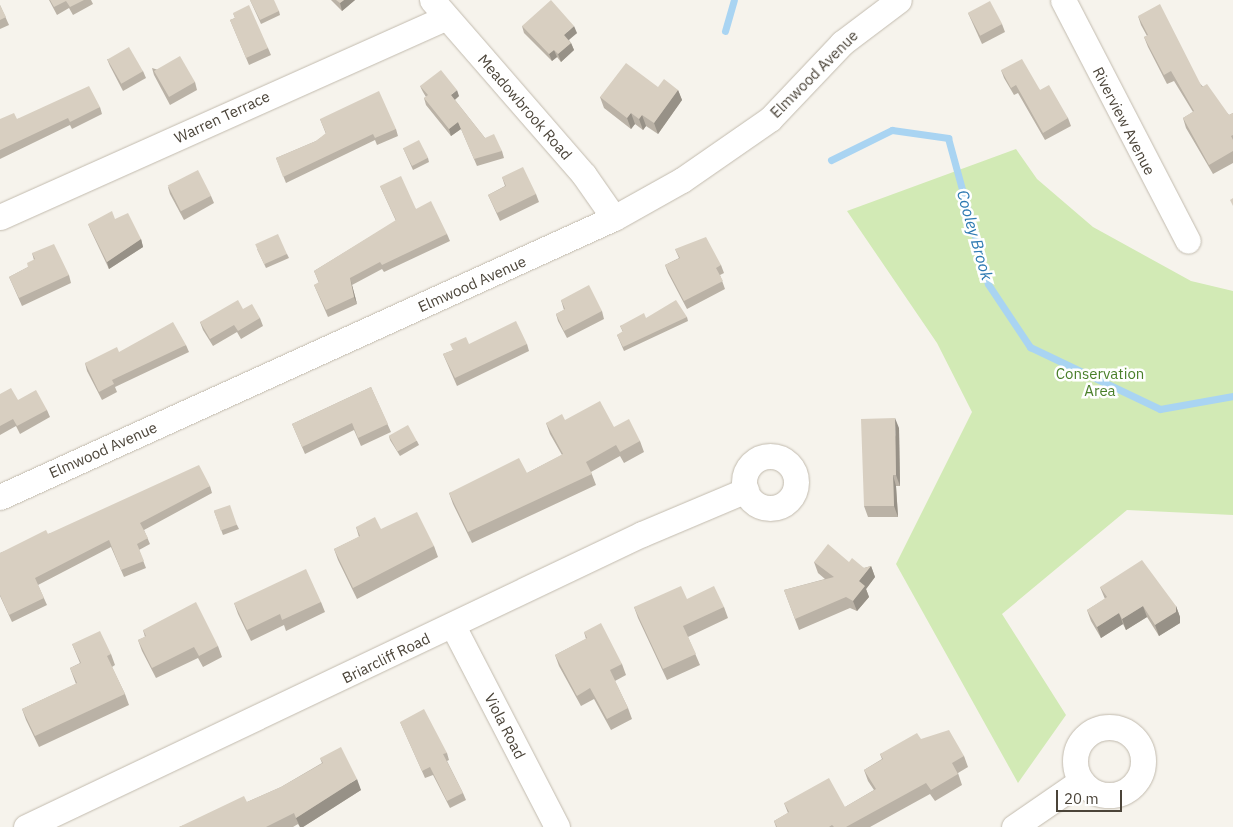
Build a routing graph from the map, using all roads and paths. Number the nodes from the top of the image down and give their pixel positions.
1 (899, 0) edge
2 (1063, 0) edge
3 (438, 9) edge
4 (0, 216) edge
5 (614, 218) junction
6 (1188, 241) dead end
7 (746, 490) dead end
8 (0, 497) edge
9 (453, 626) junction
10 (1081, 781) dead end
11 (26, 827) edge
12 (557, 827) edge
13 (1014, 827) edge

1 - 5 street, Elmwood Avenue
2 - 6 street, Riverview Avenue
3 - 4 street, Warren Terrace
3 - 5 street, Meadowbrook Road
5 - 8 street, Elmwood Avenue
7 - 9 street, Briarcliff Road
9 - 11 street, Briarcliff Road
9 - 12 street, Viola Road
10 - 13 street

